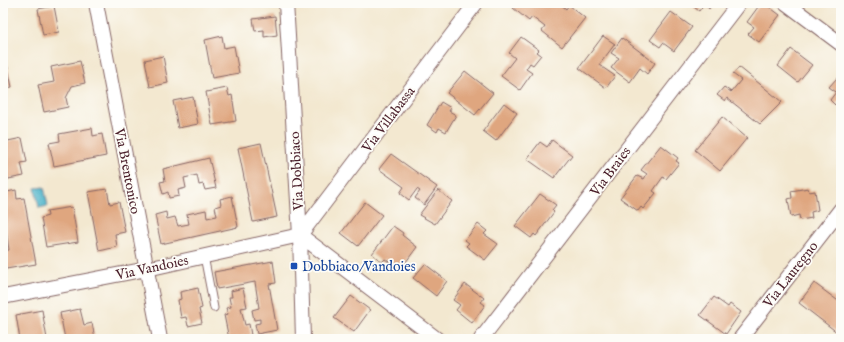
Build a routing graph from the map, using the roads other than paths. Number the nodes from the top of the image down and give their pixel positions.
1 (96, 3) edge
2 (286, 3) edge
3 (476, 3) edge
4 (739, 3) edge
5 (786, 3) edge
6 (841, 44) edge
7 (841, 209) edge
8 (300, 235) junction
9 (204, 256) junction
10 (147, 269) junction
11 (3, 297) edge
12 (214, 308) dead end
13 (160, 339) edge
14 (303, 339) edge
15 (437, 339) edge
16 (481, 339) edge
17 (740, 339) edge

1 - 10 street, Via Brentonico
2 - 8 street, Via Dobbiaco
3 - 8 street, Via Villabassa
4 - 16 street, Via Braies
5 - 6 street
7 - 17 street, Via Lauregno
8 - 9 street, Via Vandoies
8 - 14 street, Via Dobbiaco
8 - 15 street
9 - 10 street, Via Vandoies
9 - 12 lane
10 - 11 street, Via Vandoies
10 - 13 street, Via Brentonico

